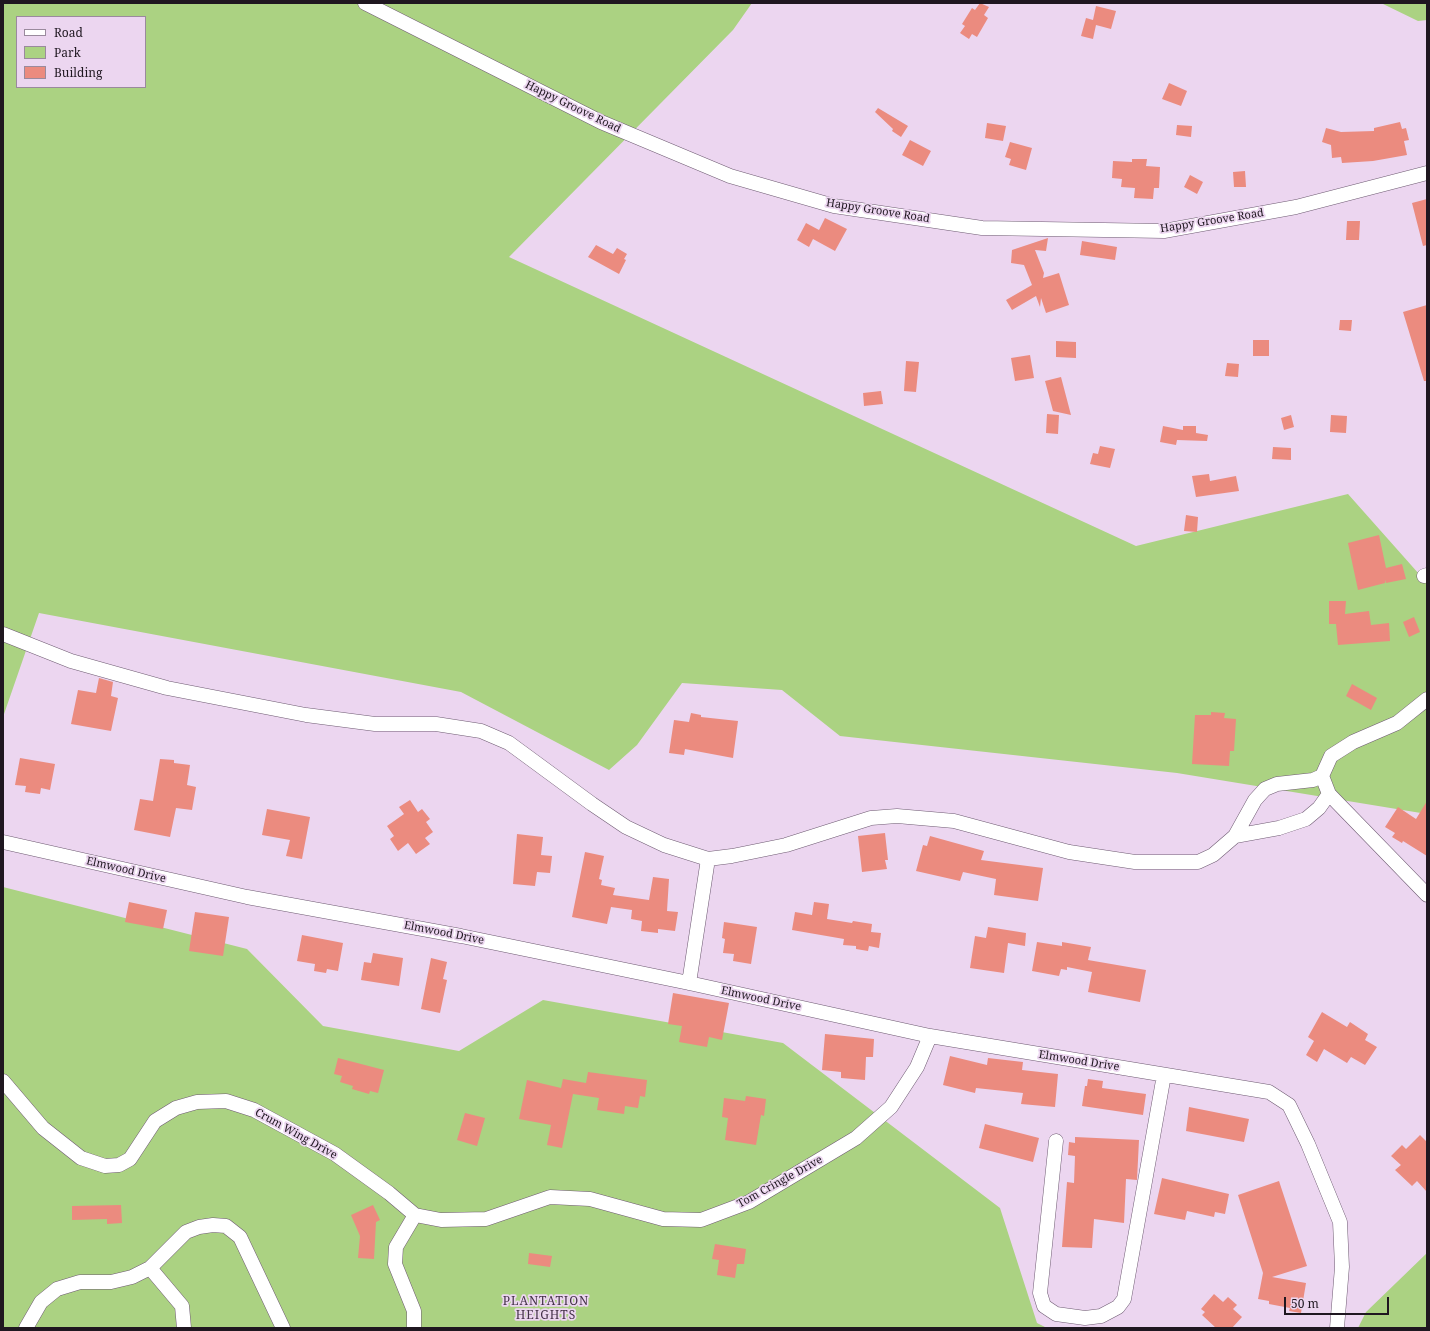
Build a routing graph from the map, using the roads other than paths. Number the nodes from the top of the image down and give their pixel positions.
1 (364, 3) edge
2 (1427, 172) edge
3 (3, 634) edge
4 (1427, 699) edge
5 (1322, 776) junction
6 (1329, 794) junction
7 (1235, 836) junction
8 (3, 842) edge
9 (708, 859) junction
10 (1427, 895) edge
11 (689, 983) junction
12 (930, 1036) junction
13 (1164, 1075) junction
14 (3, 1081) edge
15 (1056, 1141) dead end
16 (414, 1215) junction
17 (150, 1268) junction
18 (26, 1328) edge
19 (184, 1328) edge
20 (283, 1328) edge
21 (414, 1328) edge
22 (1337, 1328) edge

1 - 2 street, Happy Groove Road
3 - 9 street
4 - 5 street
5 - 6 street
5 - 7 street
6 - 7 street
6 - 10 street
7 - 9 street
8 - 11 street, Elmwood Drive
9 - 11 street
11 - 12 street, Elmwood Drive
12 - 13 street, Elmwood Drive
12 - 16 street, Tom Cringle Drive
13 - 15 street
13 - 22 street, Elmwood Drive
14 - 16 street, Crum Wing Drive
16 - 21 street
17 - 18 street
17 - 19 street
17 - 20 street

